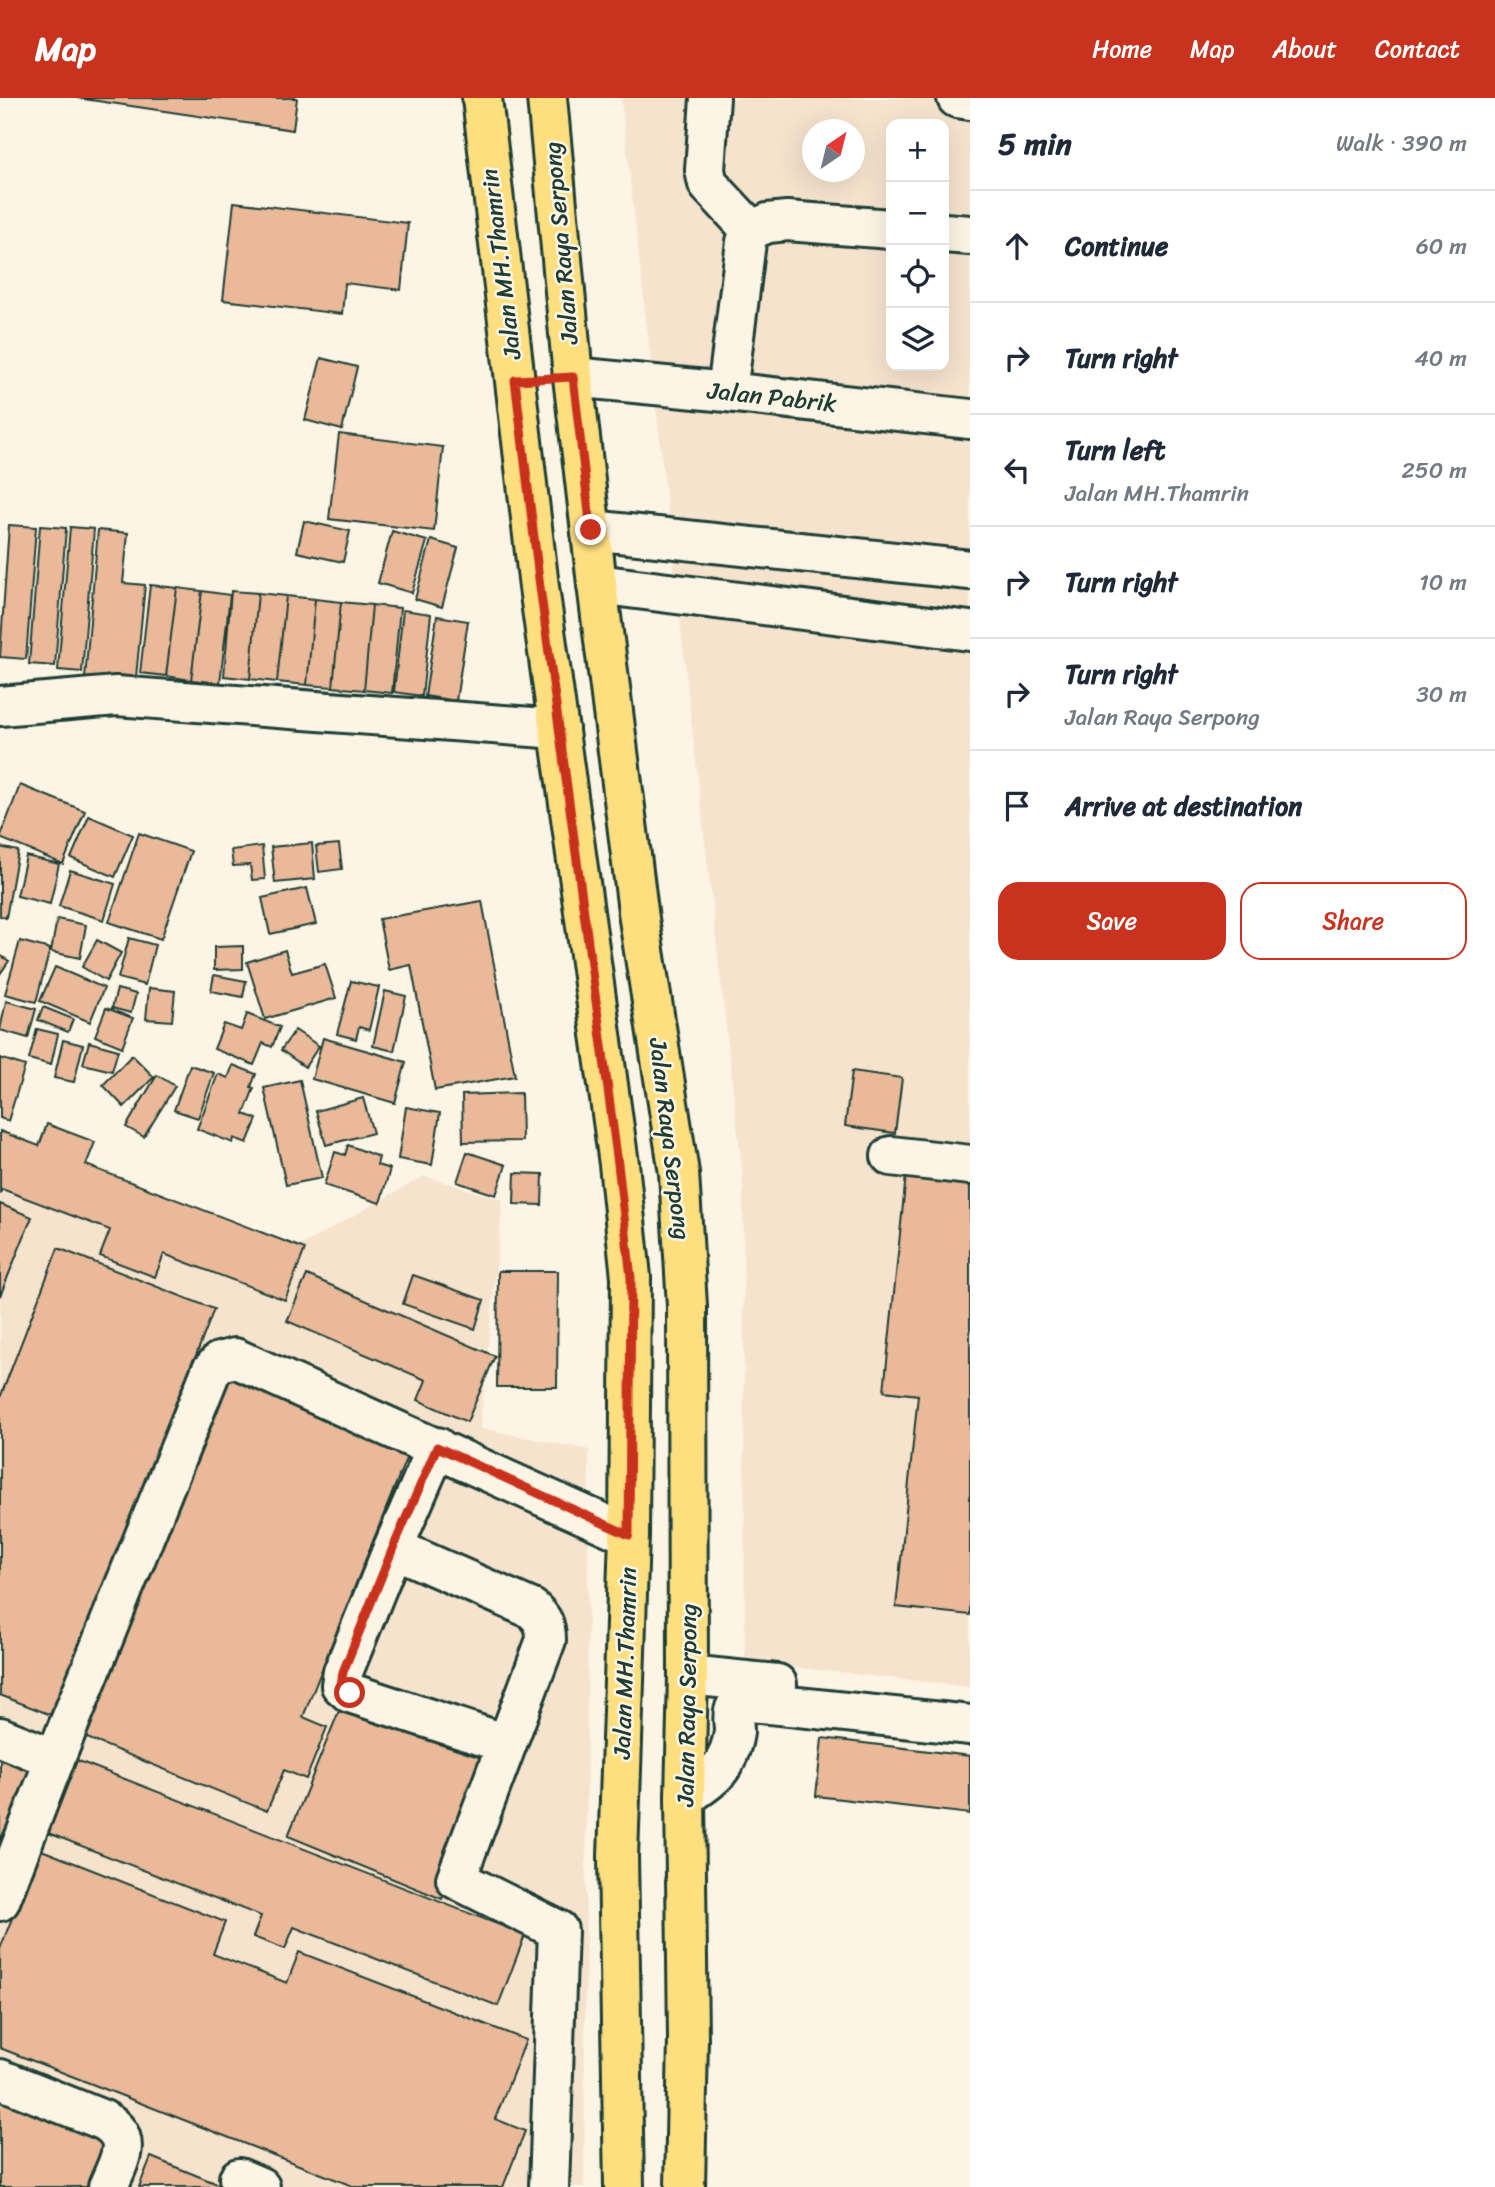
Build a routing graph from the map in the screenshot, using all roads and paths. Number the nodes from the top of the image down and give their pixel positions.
1 (482, 98) edge
2 (547, 98) edge
3 (710, 98) edge
4 (957, 98) edge
5 (970, 100) edge
6 (886, 229) edge
7 (751, 230) junction
8 (949, 233) edge
9 (970, 235) edge
10 (573, 377) junction
11 (515, 380) junction
12 (727, 392) junction
13 (970, 419) edge
14 (591, 530) junction
15 (970, 570) edge
16 (597, 584) junction
17 (970, 631) edge
18 (0, 706) edge
19 (559, 729) junction
20 (891, 1156) dead end
21 (970, 1165) edge
22 (437, 1447) junction
23 (629, 1535) junction
24 (393, 1548) junction
25 (688, 1675) junction
26 (832, 1700) junction
27 (970, 1702) edge
28 (970, 1725) edge
29 (0, 1737) edge
30 (507, 1744) junction
31 (55, 1759) junction
32 (685, 1797) junction
33 (0, 1901) edge
34 (0, 2079) edge
35 (108, 2187) edge
36 (550, 2187) edge
37 (624, 2187) edge
38 (685, 2187) edge

1 - 11 main road, Jalan MH.Thamrin
2 - 10 main road, Jalan Raya Serpong
3 - 7 lane
4 - 5 lane
6 - 7 lane
7 - 12 lane
8 - 9 lane
10 - 11 main road
10 - 12 lane, Jalan Pabrik
10 - 14 main road, Jalan Raya Serpong
11 - 19 main road, Jalan MH.Thamrin
12 - 13 lane, Jalan Pabrik
14 - 15 lane
14 - 16 main road, Jalan Raya Serpong
16 - 17 lane
16 - 25 main road, Jalan Raya Serpong
18 - 19 lane
19 - 23 main road, Jalan MH.Thamrin
20 - 21 lane
22 - 23 lane
22 - 24 lane
22 - 31 lane
23 - 37 main road, Jalan MH.Thamrin
24 - 30 lane
24 - 30 lane
25 - 26 lane
25 - 32 main road, Jalan Raya Serpong
26 - 27 lane
26 - 28 lane
26 - 32 lane
29 - 31 lane
30 - 36 lane
31 - 33 lane
32 - 38 main road, Jalan Raya Serpong
34 - 35 lane

